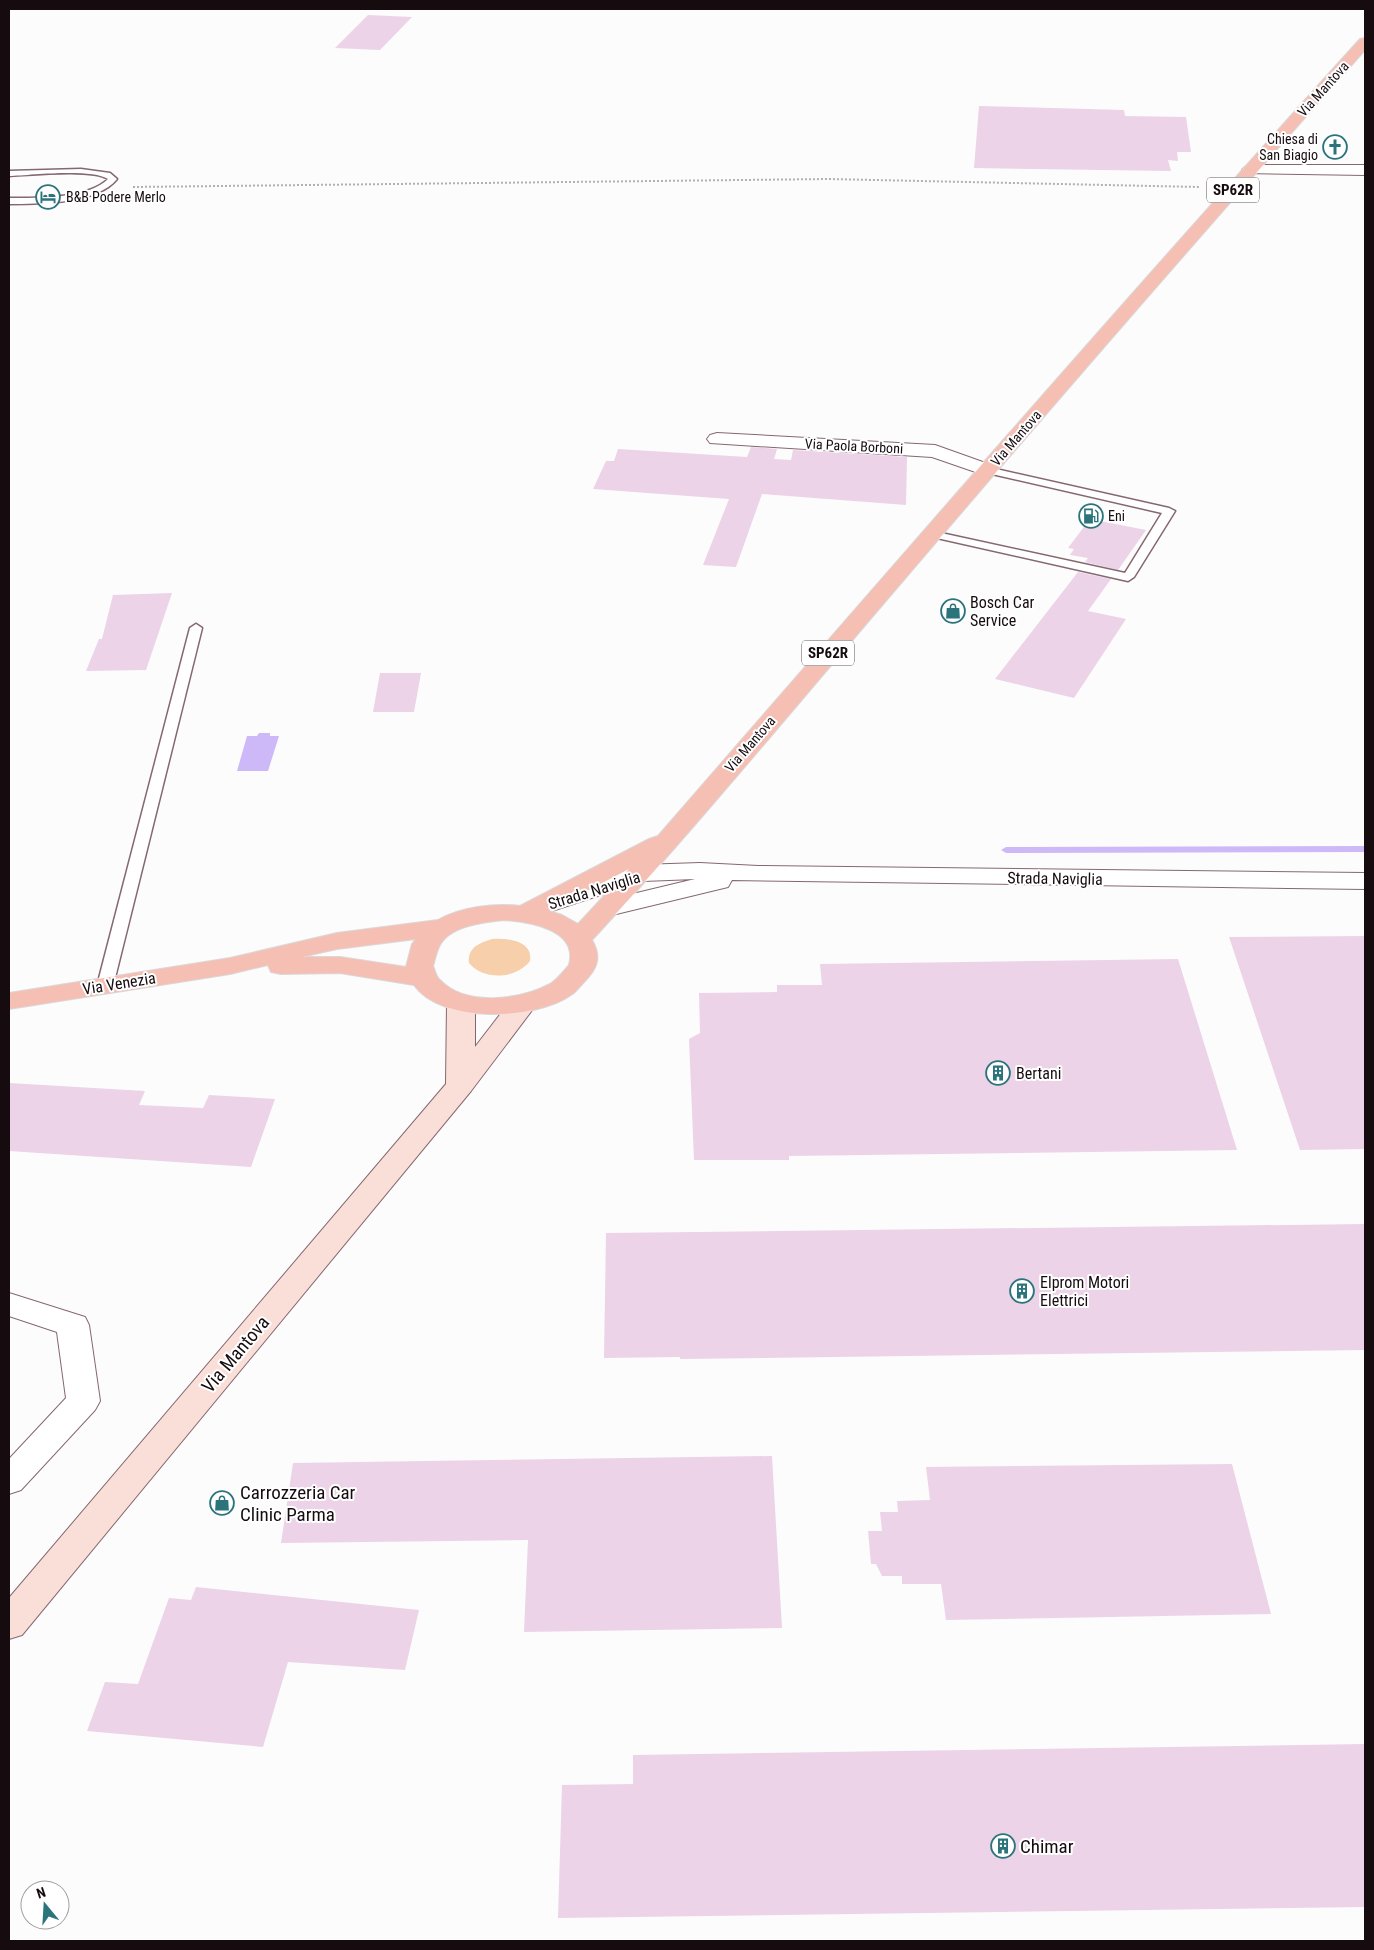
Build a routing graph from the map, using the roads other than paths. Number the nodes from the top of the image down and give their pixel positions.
1 (1365, 42) edge
2 (1250, 170) junction
3 (1365, 170) edge
4 (9, 173) edge
5 (9, 202) edge
6 (717, 439) dead end
7 (987, 470) junction
8 (932, 534) junction
9 (196, 628) dead end
10 (670, 837) junction
11 (640, 873) junction
12 (744, 874) junction
13 (1365, 881) edge
14 (608, 908) junction
15 (530, 911) junction
16 (445, 927) junction
17 (579, 939) junction
18 (230, 966) junction
19 (424, 978) junction
20 (105, 986) junction
21 (9, 1001) edge
22 (461, 1003) junction
23 (522, 1005) junction
24 (461, 1085) junction
25 (9, 1304) edge
26 (9, 1481) edge
27 (9, 1624) edge

1 - 2 main road, Via Mantova / SP62R
2 - 3 street
2 - 7 main road, Via Mantova / SP62R
4 - 5 lane
6 - 7 street, Via Paola Borboni
7 - 8 main road, Via Mantova / SP62R
7 - 8 lane
8 - 10 main road, Via Mantova / SP62R
9 - 20 lane
10 - 11 main road, Via Mantova
10 - 15 main road, Via Mantova
11 - 12 street, Strada Naviglia
11 - 14 main road, Via Mantova
11 - 15 street, Strada Naviglia
12 - 13 street, Strada Naviglia
12 - 14 street, Strada Naviglia
14 - 17 main road, Via Mantova
15 - 16 main road, Via Mantova
15 - 17 main road, Via Mantova
16 - 18 main road, Via Venezia
16 - 19 main road, Via Mantova
17 - 23 main road
18 - 19 main road, Via Venezia
18 - 20 main road, Via Venezia
19 - 22 main road
20 - 21 main road, Via Venezia
22 - 23 main road
22 - 24 main road
23 - 24 main road, Via Mantova
24 - 27 main road, Via Mantova
25 - 26 street

